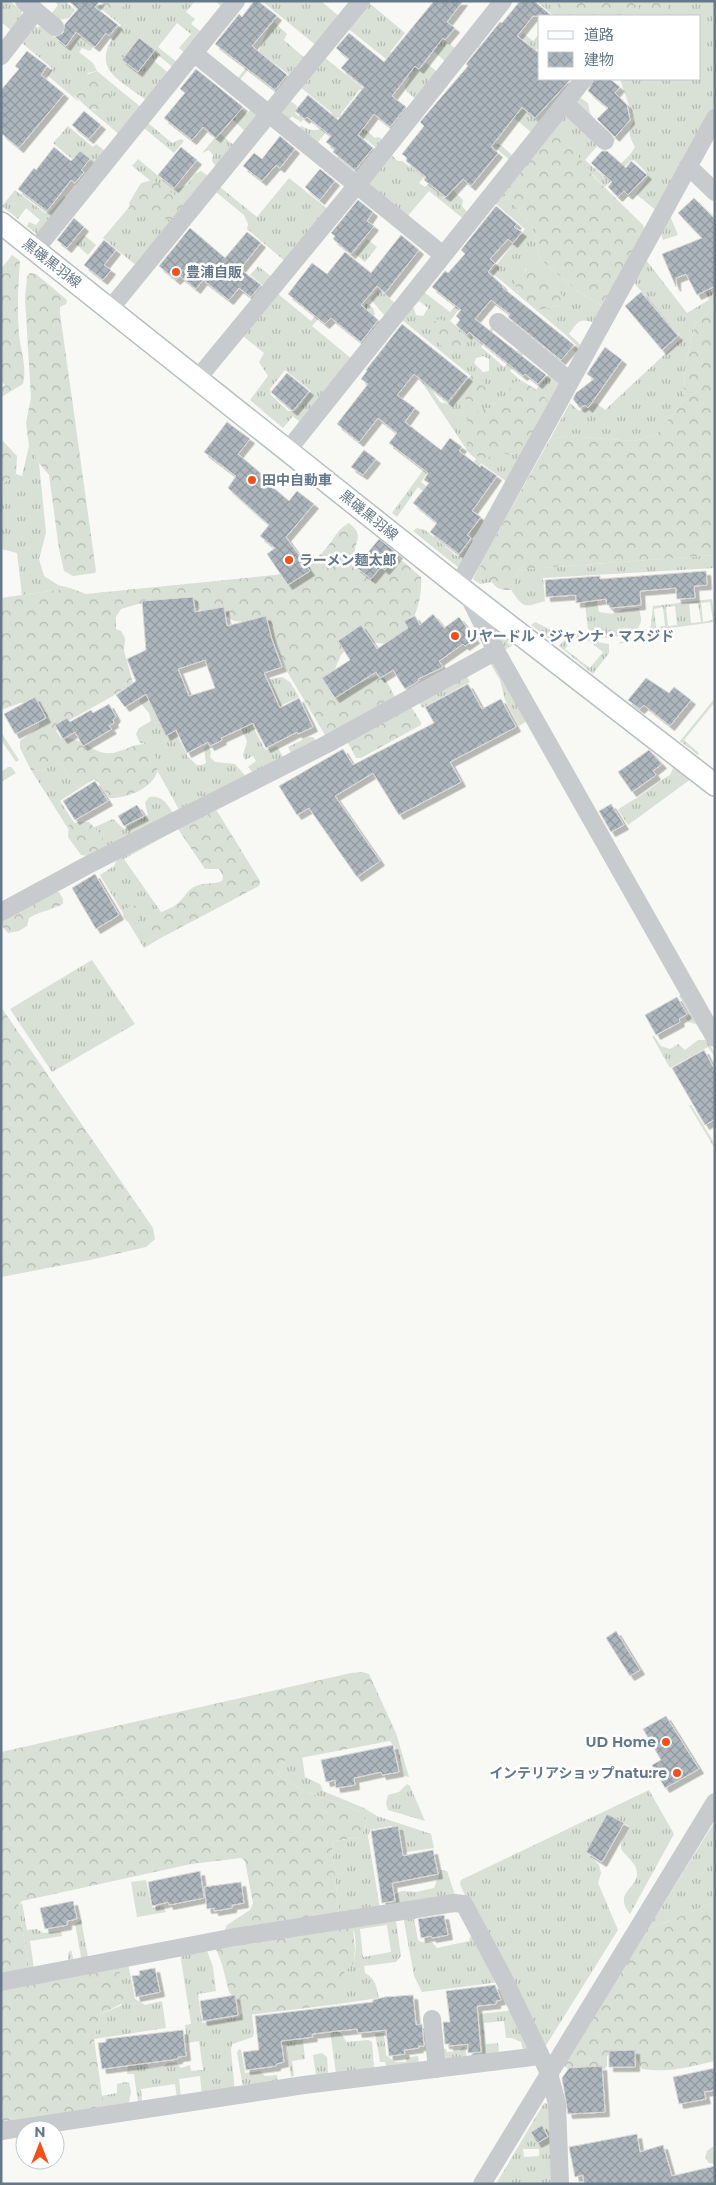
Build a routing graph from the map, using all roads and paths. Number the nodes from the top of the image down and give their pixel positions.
1 (236, 1) edge
2 (361, 1) edge
3 (503, 1) edge
4 (30, 6) edge
5 (56, 27) dead end
6 (194, 54) junction
7 (1, 56) edge
8 (583, 80) edge
9 (564, 103) junction
10 (270, 115) junction
11 (715, 118) edge
12 (604, 140) dead end
13 (688, 166) junction
14 (356, 185) junction
15 (715, 192) edge
16 (1, 223) edge
17 (35, 250) junction
18 (443, 255) junction
19 (110, 309) junction
20 (498, 322) dead end
21 (198, 378) junction
22 (570, 381) junction
23 (288, 450) junction
24 (463, 590) junction
25 (496, 650) junction
26 (715, 785) edge
27 (1, 912) edge
28 (715, 1038) edge
29 (715, 1802) edge
30 (1, 1982) edge
31 (432, 2019) dead end
32 (540, 2056) junction
33 (437, 2069) junction
34 (549, 2073) junction
35 (1, 2131) edge
36 (482, 2184) edge
37 (560, 2184) edge

1 - 6 street
2 - 10 street
3 - 14 street
4 - 5 street
4 - 7 street
6 - 10 street
6 - 17 street
8 - 9 street
9 - 12 street
9 - 18 street
10 - 14 street
10 - 19 street
11 - 13 street
13 - 15 street
13 - 22 street
14 - 18 street
14 - 21 street
16 - 17 main road, 黒磯黒羽線
17 - 19 main road, 黒磯黒羽線
18 - 23 street
19 - 21 main road, 黒磯黒羽線
20 - 22 street
21 - 23 main road, 黒磯黒羽線
22 - 24 street
23 - 24 main road, 黒磯黒羽線
24 - 25 street
24 - 26 main road, 黒磯黒羽線
25 - 27 street
25 - 28 street
29 - 34 street
30 - 32 street
31 - 33 street
32 - 33 street
32 - 34 street
33 - 35 street
34 - 36 street
34 - 37 street

